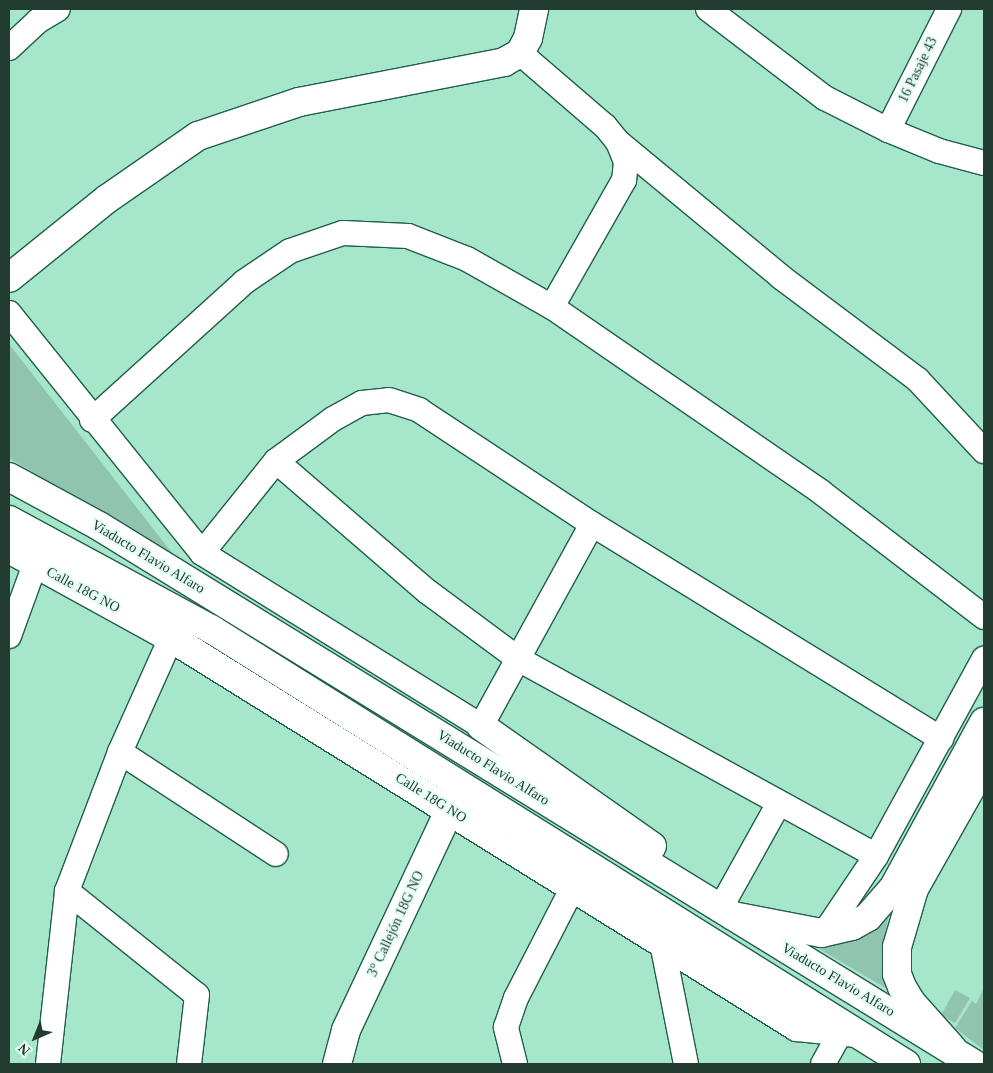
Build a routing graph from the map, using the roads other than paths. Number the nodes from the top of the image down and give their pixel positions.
1 (58, 9) edge
2 (534, 9) edge
3 (708, 9) edge
4 (949, 9) edge
5 (9, 48) edge
6 (512, 57) junction
7 (888, 130) junction
8 (618, 142) junction
9 (984, 164) edge
10 (9, 278) edge
11 (552, 307) junction
12 (9, 313) edge
13 (92, 420) junction
14 (984, 451) edge
15 (276, 461) junction
16 (9, 477) edge
17 (9, 520) edge
18 (592, 524) junction
19 (9, 549) edge
20 (202, 553) junction
21 (35, 564) junction
22 (984, 617) edge
23 (9, 636) edge
24 (171, 638) junction
25 (984, 659) edge
26 (520, 660) junction
27 (984, 722) edge
28 (481, 726) junction
29 (941, 739) junction
30 (120, 752) junction
31 (984, 765) edge
32 (455, 798) junction
33 (779, 803) junction
34 (276, 854) dead end
35 (876, 856) junction
36 (574, 885) junction
37 (67, 892) junction
38 (721, 909) junction
39 (825, 932) junction
40 (662, 943) junction
41 (848, 1032) junction
42 (952, 1048) junction
43 (48, 1064) edge
44 (190, 1064) edge
45 (337, 1064) edge
46 (515, 1064) edge
47 (686, 1064) edge
48 (823, 1064) edge
49 (906, 1064) edge
50 (974, 1064) edge

1 - 5 street
2 - 6 main road
3 - 7 street
4 - 7 street, 16 Pasaje 43
6 - 8 street
6 - 10 main road
7 - 9 street
8 - 11 street
8 - 14 street
11 - 13 street
11 - 22 street
12 - 13 street
13 - 20 street
15 - 18 street
15 - 20 street
15 - 26 street
16 - 38 main road, Viaducto Flavio Alfaro
17 - 32 main road
18 - 26 street
18 - 29 street
19 - 21 main road, Calle 18G NO
20 - 28 street
21 - 23 street
21 - 24 main road, Calle 18G NO
24 - 30 street
24 - 32 main road, Calle 18G NO
25 - 29 street
26 - 28 street
26 - 33 street
27 - 39 main road
28 - 38 main road
29 - 35 street
30 - 34 street
30 - 37 street
31 - 42 main road
32 - 36 main road, Calle 18G NO
32 - 41 main road
32 - 45 main road, 3° Callejón 18G NO
33 - 35 street
33 - 38 street
35 - 39 street
36 - 40 main road, Calle 18G NO
36 - 46 street
37 - 43 street
37 - 44 street
38 - 39 main road
38 - 42 main road, Viaducto Flavio Alfaro
40 - 41 main road, Calle 18G NO
40 - 47 street
41 - 48 street
41 - 49 main road
42 - 50 main road, Viaducto Flavio Alfaro

